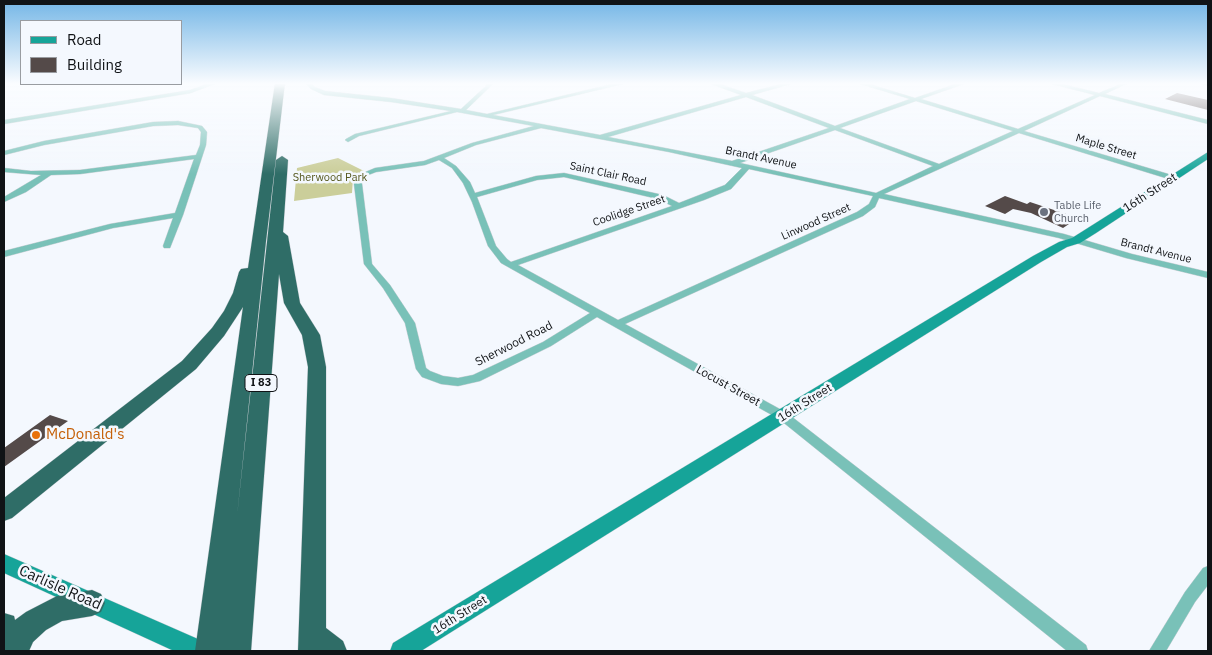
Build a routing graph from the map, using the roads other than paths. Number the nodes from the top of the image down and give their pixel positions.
1 (55, 114) edge
2 (271, 114) edge
3 (287, 114) edge
4 (449, 114) edge
5 (474, 114) edge
6 (496, 114) edge
7 (681, 114) edge
8 (797, 114) edge
9 (873, 114) edge
10 (963, 114) edge
11 (1056, 114) edge
12 (1176, 114) edge
13 (486, 116) junction
14 (4, 122) edge
15 (1208, 122) edge
16 (542, 126) junction
17 (834, 127) junction
18 (1018, 130) junction
19 (601, 137) junction
20 (348, 140) dead end
21 (4, 153) edge
22 (1208, 155) edge
23 (198, 157) junction
24 (440, 158) junction
25 (733, 164) junction
26 (939, 166) junction
27 (748, 167) junction
28 (4, 170) edge
29 (50, 173) junction
30 (1172, 178) junction
31 (877, 195) junction
32 (474, 196) junction
33 (4, 200) edge
34 (678, 206) junction
35 (277, 214) junction
36 (175, 216) junction
37 (259, 241) junction
38 (1076, 241) junction
39 (167, 246) dead end
40 (4, 254) edge
41 (510, 265) junction
42 (1208, 276) edge
43 (596, 313) junction
44 (617, 324) junction
45 (783, 416) junction
46 (4, 511) edge
47 (4, 563) edge
48 (1208, 572) edge
49 (104, 608) junction
50 (4, 626) edge
51 (312, 642) edge
52 (5, 651) edge
53 (14, 651) edge
54 (199, 651) edge
55 (209, 651) edge
56 (237, 651) edge
57 (333, 651) edge
58 (401, 651) edge
59 (1080, 651) edge
60 (1157, 651) edge

1 - 14 street
2 - 37 highway, I 83
3 - 35 highway, I 83
4 - 20 street
5 - 13 street, Brandt Avenue
6 - 13 street
7 - 19 street
8 - 17 street
9 - 17 street
10 - 18 street, Maple Street
11 - 18 street, Linwood Street
12 - 15 street
13 - 16 street, Brandt Avenue
16 - 19 street, Brandt Avenue
16 - 24 street, Sherwood Road
17 - 25 street
17 - 26 street
18 - 26 street, Linwood Street
18 - 30 street, Maple Street
19 - 25 street, Brandt Avenue
21 - 23 street
22 - 30 street, 16th Street
23 - 29 street
23 - 36 street
24 - 32 street, Locust Street
24 - 43 street, Sherwood Road
25 - 27 street, Brandt Avenue
26 - 31 street, Linwood Street
27 - 31 street, Brandt Avenue
27 - 34 street, Coolidge Street
28 - 29 street
29 - 33 street
30 - 38 street, 16th Street
31 - 38 street, Brandt Avenue
31 - 44 street, Linwood Street
32 - 34 street, Saint Clair Road
32 - 41 street, Locust Street
34 - 41 street, Coolidge Street
35 - 51 highway
35 - 56 highway, I 83
36 - 39 street
36 - 40 street
37 - 46 highway
37 - 55 highway, I 83
38 - 42 street, Brandt Avenue
38 - 45 street, 16th Street
41 - 43 street, Locust Street
43 - 44 street, Locust Street
44 - 45 street, Locust Street
45 - 58 street, 16th Street
45 - 59 street, Locust Street
47 - 49 street, Carlisle Road
48 - 60 street
49 - 53 highway
49 - 54 street, Carlisle Road
50 - 52 highway
51 - 57 highway

